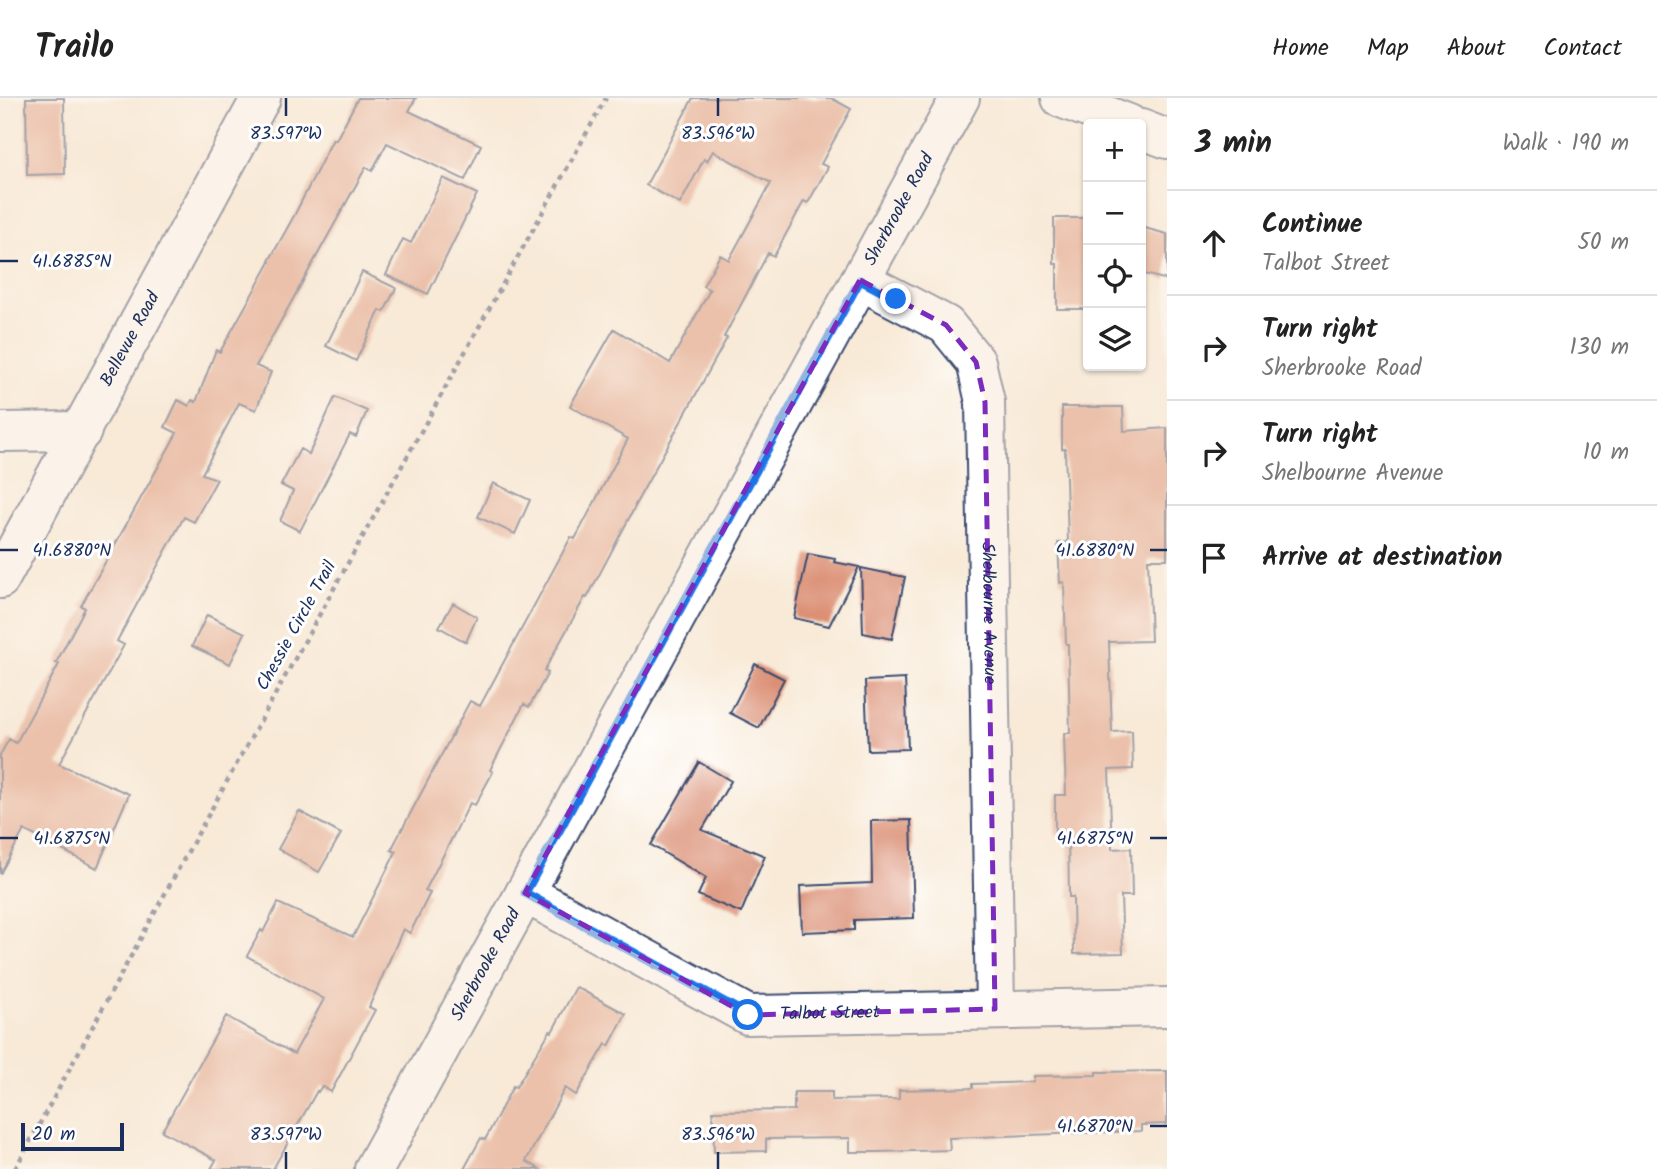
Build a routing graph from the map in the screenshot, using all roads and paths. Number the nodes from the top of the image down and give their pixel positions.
1 (261, 98) edge
2 (606, 98) edge
3 (960, 98) edge
4 (1061, 98) edge
5 (1116, 119) edge
6 (1146, 131) edge
7 (1167, 139) edge
8 (860, 280) junction
9 (82, 431) junction
10 (0, 432) edge
11 (0, 579) edge
12 (525, 893) junction
13 (1167, 1007) edge
14 (995, 1009) junction
15 (15, 1169) edge
16 (374, 1169) edge

1 - 9 street, Bellevue Road
2 - 15 path, Chessie Circle Trail
3 - 8 street, Sherbrooke Road
4 - 5 street
6 - 7 street
8 - 12 street, Sherbrooke Road
8 - 14 street, Shelbourne Avenue
9 - 10 street
9 - 11 street, Bellevue Road
12 - 14 street, Talbot Street
12 - 16 street, Sherbrooke Road
13 - 14 street, Talbot Street

